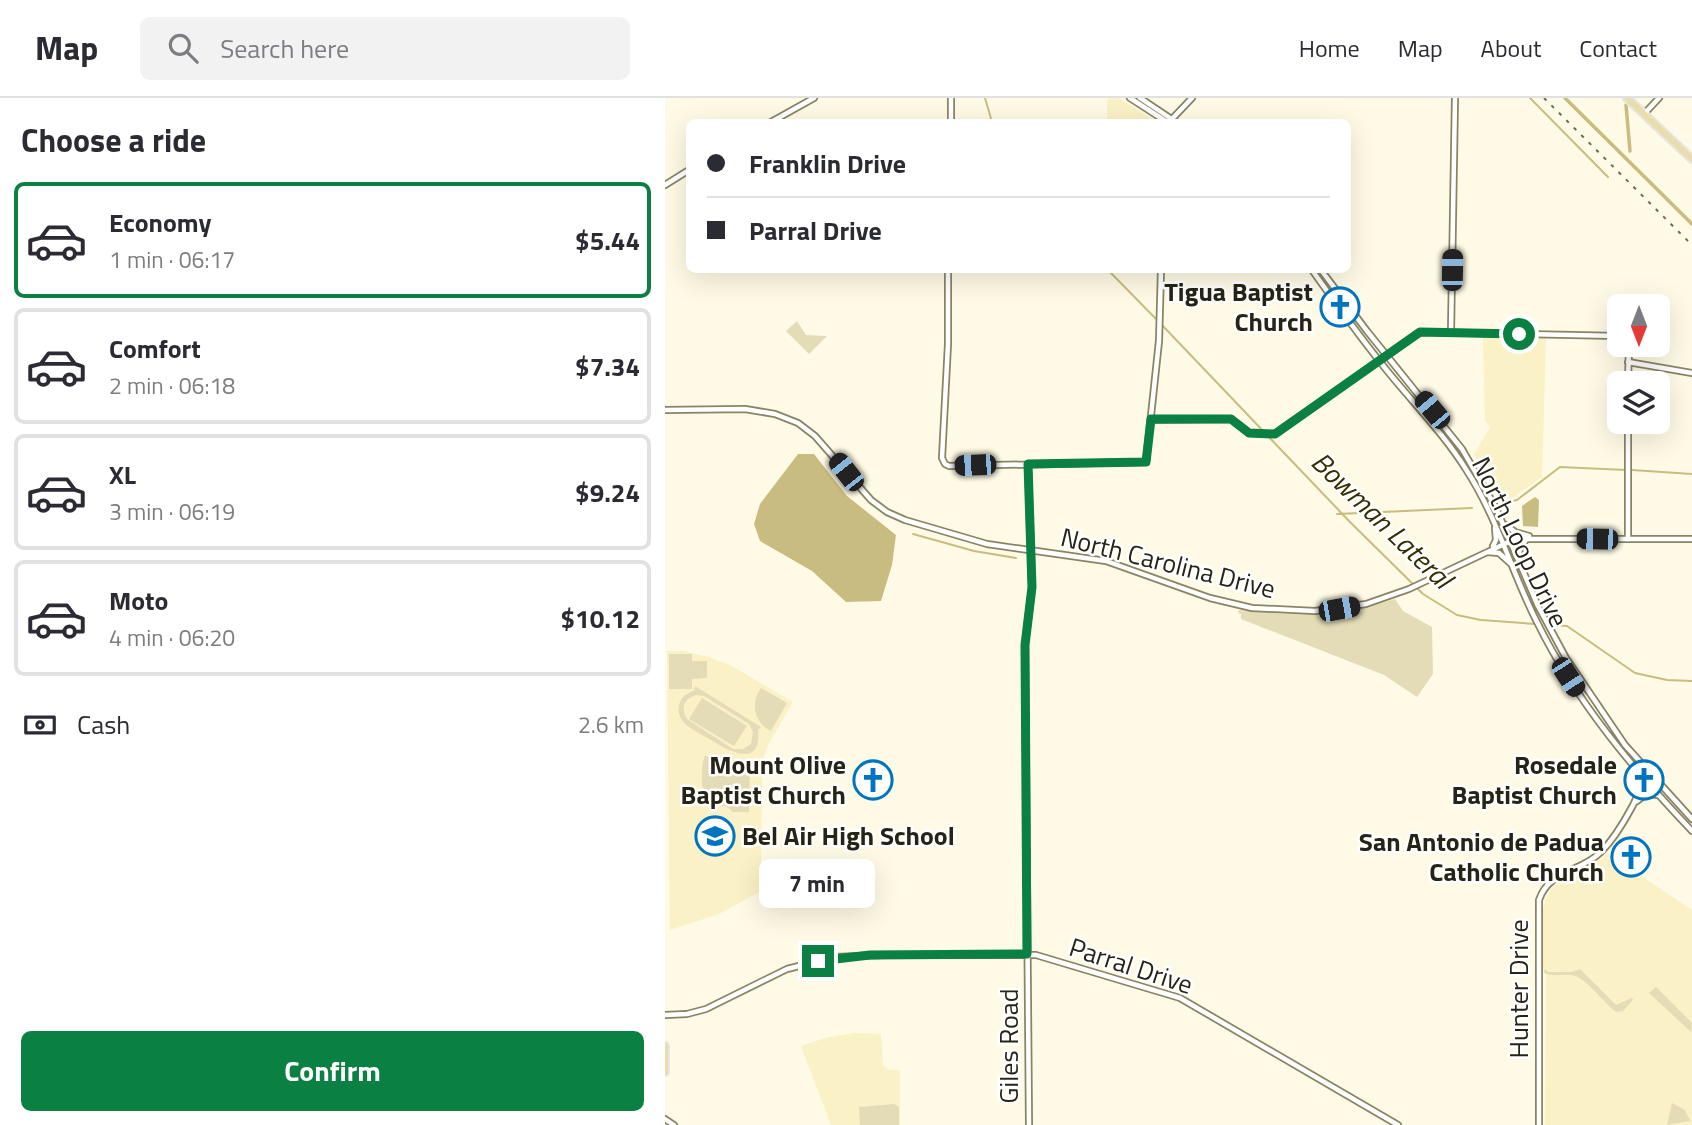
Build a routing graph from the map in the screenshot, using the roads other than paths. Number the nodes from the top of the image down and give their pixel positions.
1 (814, 98) edge
2 (951, 98) edge
3 (1130, 98) edge
4 (1140, 98) edge
5 (1192, 98) edge
6 (1455, 98) edge
7 (1627, 98) edge
8 (1659, 98) edge
9 (1644, 114) junction
10 (776, 119) edge
11 (951, 119) edge
12 (1167, 119) edge
13 (1168, 119) edge
14 (1174, 119) edge
15 (1691, 156) edge
16 (686, 172) edge
17 (665, 185) edge
18 (949, 273) edge
19 (1161, 273) edge
20 (1314, 273) edge
21 (1323, 273) edge
22 (1451, 332) junction
23 (1607, 336) edge
24 (1387, 356) junction
25 (1628, 357) edge
26 (1379, 362) junction
27 (1628, 362) junction
28 (1628, 371) edge
29 (1692, 373) edge
30 (665, 410) edge
31 (1151, 419) junction
32 (1628, 434) edge
33 (1028, 464) junction
34 (1474, 468) junction
35 (1468, 472) junction
36 (1494, 520) junction
37 (1502, 521) junction
38 (1531, 537) junction
39 (1628, 539) junction
40 (1692, 539) edge
41 (1511, 540) junction
42 (1503, 542) junction
43 (1490, 549) junction
44 (1031, 550) junction
45 (1483, 553) junction
46 (1518, 557) junction
47 (1513, 566) junction
48 (1650, 774) junction
49 (1645, 779) junction
50 (1658, 796) junction
51 (1634, 804) junction
52 (1692, 819) edge
53 (1692, 831) edge
54 (1027, 954) junction
55 (665, 1015) edge
56 (665, 1046) edge
57 (665, 1072) edge
58 (665, 1119) edge
59 (674, 1125) edge
60 (1028, 1125) edge
61 (1398, 1125) edge
62 (1539, 1125) edge

1 - 10 street
2 - 11 street
3 - 12 street
4 - 13 street
5 - 14 street
6 - 22 street
7 - 9 main road
8 - 9 street
9 - 15 main road
16 - 17 street
18 - 33 street
19 - 31 street
20 - 26 street, North Loop Drive
21 - 24 street, North Loop Drive
22 - 23 street
22 - 24 street
24 - 26 street
24 - 34 street, North Loop Drive
25 - 27 street
26 - 31 street
26 - 35 street, North Loop Drive
27 - 28 street
27 - 29 street
30 - 44 street, North Carolina Drive
31 - 33 street
32 - 39 street
33 - 44 street, Giles Road
34 - 35 street
34 - 37 street, North Loop Drive
35 - 36 street, North Loop Drive
36 - 42 street, North Loop Drive
36 - 43 street
37 - 38 street
37 - 41 street, North Loop Drive
38 - 39 street, North Carolina Drive
38 - 41 street, North Carolina Drive
38 - 46 street
39 - 40 street, North Carolina Drive
41 - 42 street, North Carolina Drive
41 - 46 street, North Loop Drive
42 - 43 street, North Carolina Drive
42 - 47 street, North Loop Drive
43 - 45 street, North Carolina Drive
44 - 45 street, North Carolina Drive
44 - 54 street, Giles Road
45 - 47 street
46 - 48 street, North Loop Drive
47 - 49 street, North Loop Drive
48 - 49 street, Hunter Drive
48 - 52 street, North Loop Drive
49 - 50 street, North Loop Drive
49 - 51 street, Hunter Drive
50 - 51 street
50 - 53 street, North Loop Drive
51 - 62 street, Hunter Drive
54 - 55 street, Parral Drive
54 - 60 street, Giles Road
54 - 61 street, Parral Drive
56 - 57 main road
58 - 59 street

